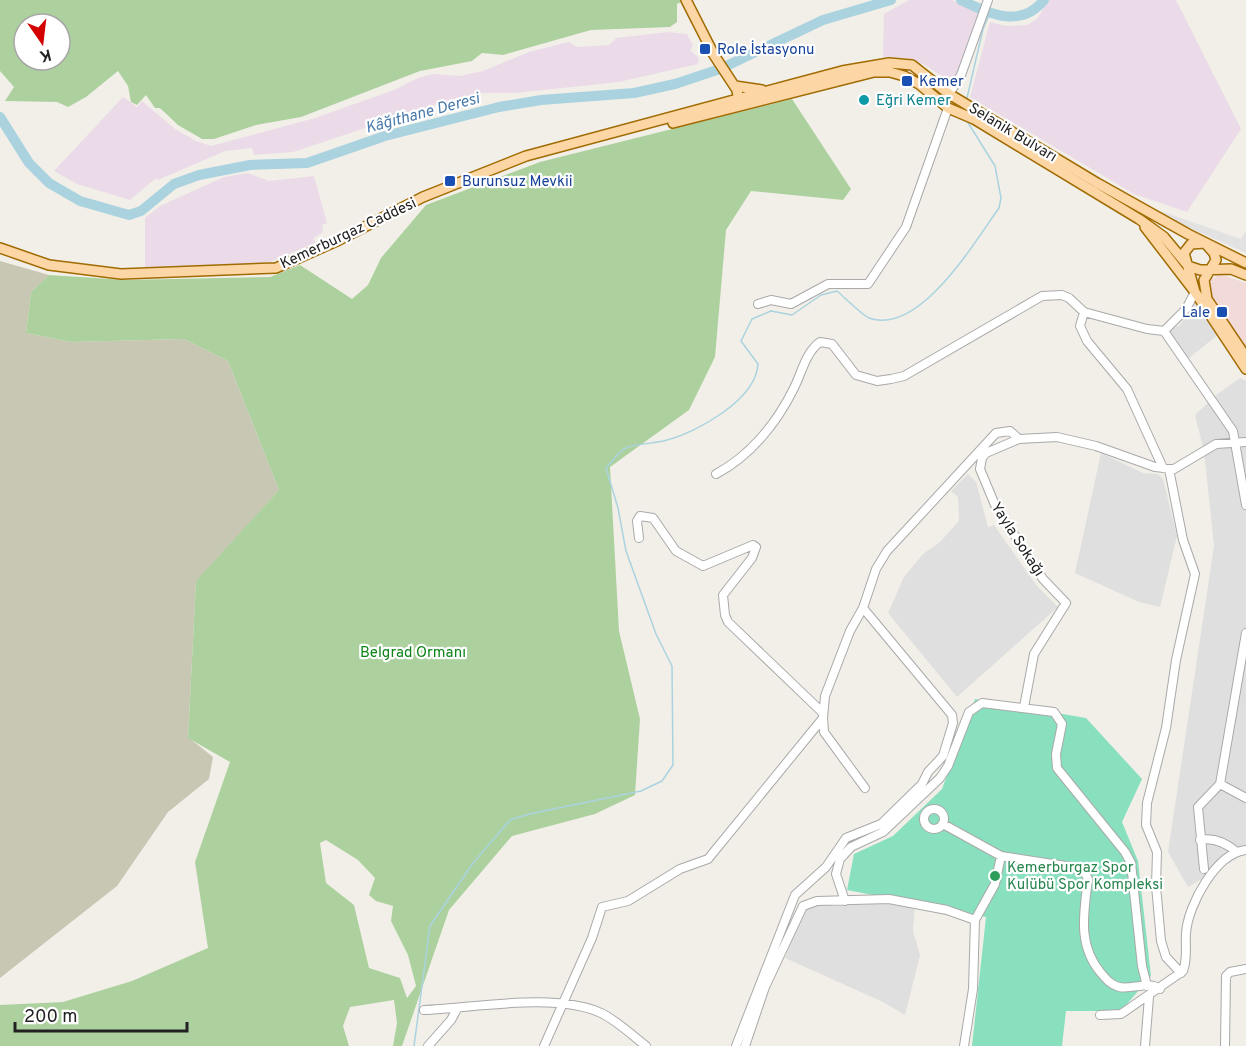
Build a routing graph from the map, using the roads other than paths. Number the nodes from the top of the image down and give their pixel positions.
1 (687, 0) edge
2 (987, 1) edge
3 (729, 82) junction
4 (919, 84) junction
5 (774, 90) junction
6 (949, 94) junction
7 (738, 102) junction
8 (720, 104) junction
9 (949, 109) junction
10 (582, 142) junction
11 (1112, 196) junction
12 (1139, 219) junction
13 (1205, 243) junction
14 (0, 248) edge
15 (1184, 261) junction
16 (1246, 263) edge
17 (1209, 270) junction
18 (1246, 275) edge
19 (1195, 292) junction
20 (758, 304) dead end
21 (1084, 312) junction
22 (1164, 331) junction
23 (1246, 357) edge
24 (1246, 369) edge
25 (1019, 439) junction
26 (1234, 441) junction
27 (1246, 441) edge
28 (1166, 468) junction
29 (716, 474) dead end
30 (1246, 505) edge
31 (639, 538) dead end
32 (863, 608) junction
33 (1246, 633) edge
34 (1243, 669) edge
35 (1024, 707) junction
36 (823, 715) junction
37 (1220, 784) junction
38 (865, 788) dead end
39 (1246, 798) edge
40 (912, 807) junction
41 (924, 815) junction
42 (943, 824) junction
43 (1200, 840) junction
44 (1246, 850) edge
45 (1237, 852) junction
46 (1001, 855) junction
47 (1204, 869) dead end
48 (845, 901) junction
49 (975, 920) junction
50 (1246, 969) edge
51 (1181, 973) junction
52 (1147, 986) junction
53 (1160, 988) junction
54 (1149, 997) junction
55 (561, 1004) junction
56 (457, 1009) junction
57 (424, 1010) dead end
58 (1100, 1015) dead end
59 (428, 1046) edge
60 (544, 1046) edge
61 (646, 1046) edge
62 (736, 1046) edge
63 (745, 1046) edge
64 (964, 1046) edge
65 (1145, 1046) edge
66 (1225, 1046) edge

1 - 3 main road
2 - 6 street
3 - 5 main road
3 - 7 main road
3 - 8 main road
4 - 6 main road
4 - 7 main road, Selanik Bulvarı
4 - 9 main road, Selanik Bulvarı
5 - 6 main road, Selanik Bulvarı
5 - 7 main road, Selanik Bulvarı
6 - 9 main road
6 - 11 main road, Selanik Bulvarı
7 - 8 main road, Kemerburgaz Caddesi
7 - 10 main road, Kemerburgaz Caddesi
8 - 10 main road, Kemerburgaz Caddesi
9 - 11 main road, Selanik Bulvarı
9 - 20 street
10 - 14 main road, Kemerburgaz Caddesi
11 - 12 main road, Selanik Bulvarı
11 - 13 main road, Selanik Bulvarı
12 - 15 main road, Selanik Bulvarı
12 - 19 main road
13 - 15 main road
13 - 16 main road, Selanik Bulvarı
13 - 17 main road
15 - 17 main road
15 - 19 main road
17 - 18 main road
17 - 23 main road
19 - 22 street
19 - 24 main road
21 - 22 street
21 - 28 street
21 - 29 street
22 - 26 street
25 - 28 street, Yayla Sokağı
25 - 32 street
25 - 35 street, Yayla Sokağı
26 - 27 street
26 - 28 street
26 - 30 street
28 - 51 street
31 - 36 street
32 - 36 street
32 - 62 street
33 - 34 street
34 - 37 street
35 - 40 street
35 - 52 street
36 - 38 street
36 - 55 street
37 - 39 street
37 - 43 street
40 - 41 street
40 - 48 street
41 - 42 street
41 - 42 street
42 - 46 street
43 - 45 street
43 - 47 street
44 - 45 street
45 - 51 street
46 - 49 street
46 - 52 street
48 - 49 street
48 - 63 street
49 - 64 street
50 - 66 street
51 - 53 street
52 - 53 street
53 - 54 street
54 - 58 street
54 - 65 street
55 - 56 street
55 - 60 street
55 - 61 street
56 - 57 street
56 - 59 street

